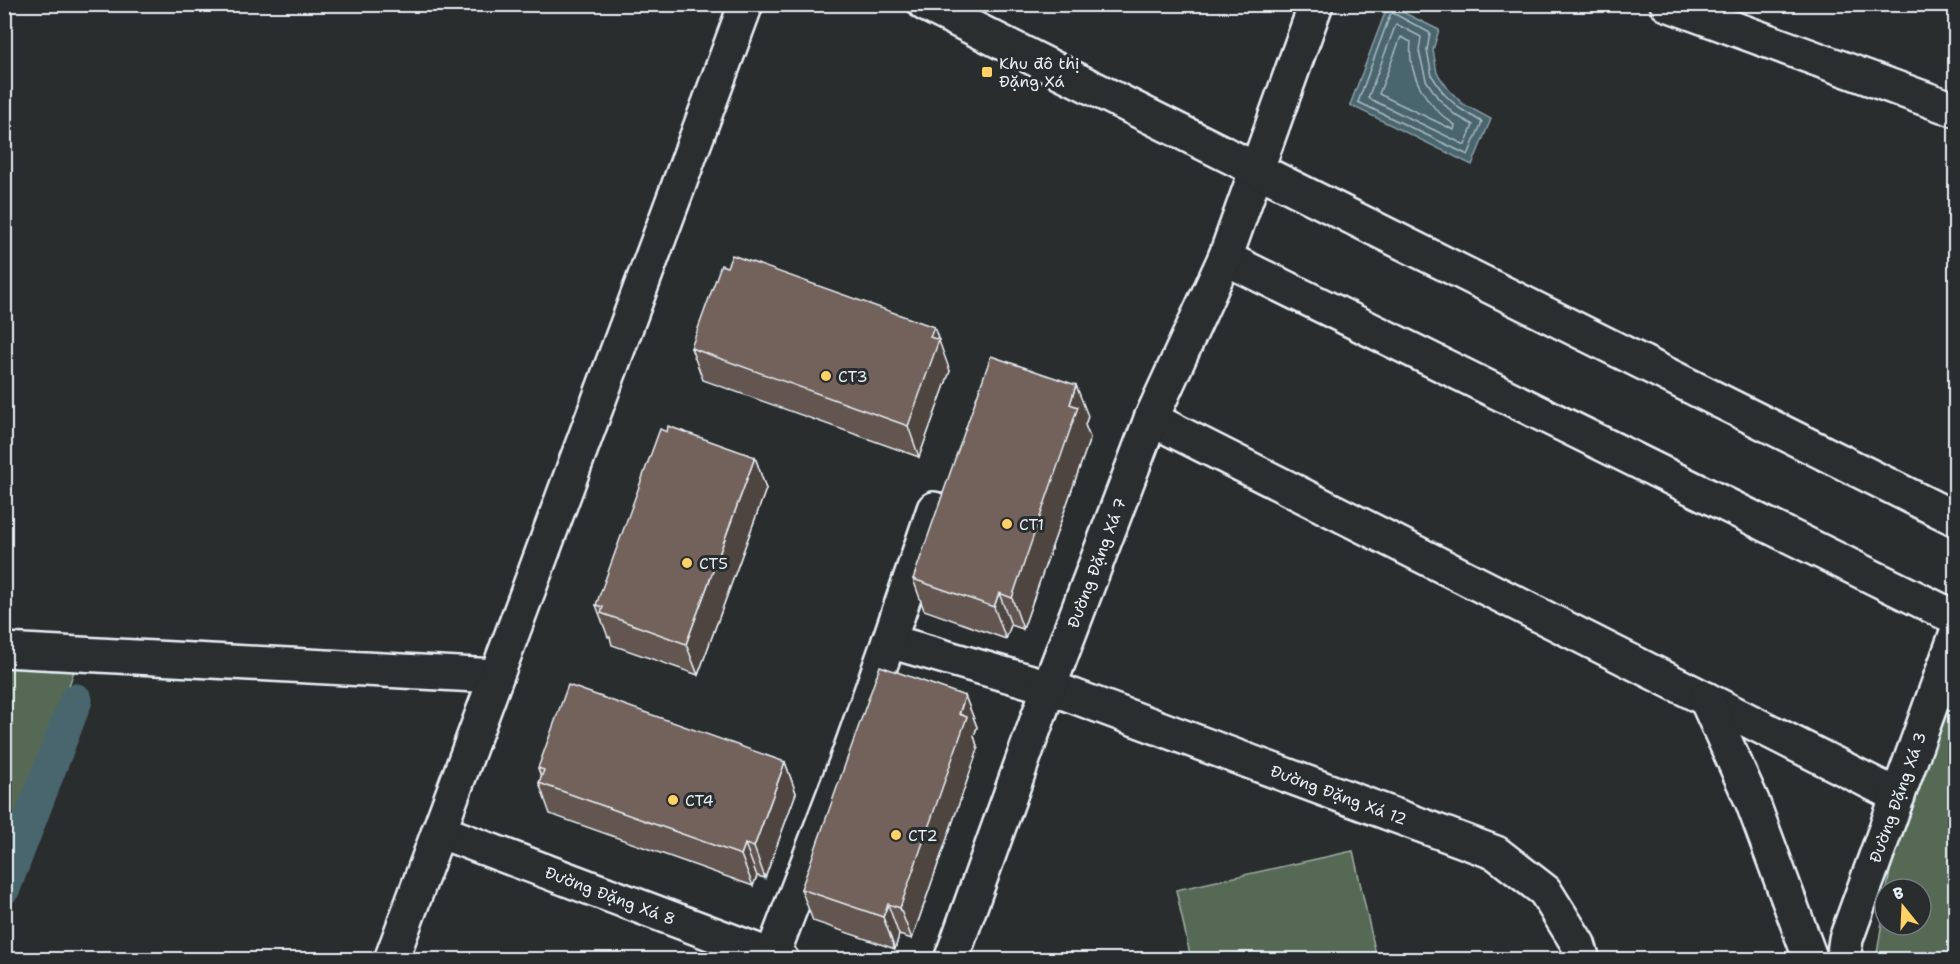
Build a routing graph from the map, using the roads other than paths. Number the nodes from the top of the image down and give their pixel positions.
1 (746, 4) edge
2 (924, 4) edge
3 (1316, 4) edge
4 (1667, 4) edge
5 (1956, 110) edge
6 (1256, 171) junction
7 (1225, 258) junction
8 (1151, 419) junction
9 (934, 509) dead end
10 (1956, 519) edge
11 (1956, 618) edge
12 (1956, 635) edge
13 (889, 641) junction
14 (4, 650) edge
15 (496, 676) junction
16 (1049, 687) junction
17 (1706, 699) junction
18 (1898, 796) junction
19 (439, 831) junction
20 (777, 958) edge
21 (391, 960) edge
22 (951, 960) edge
23 (1583, 960) edge
24 (1811, 960) edge
25 (1843, 960) edge

1 - 15 street
2 - 6 street
3 - 6 street, Đường Đặng Xá 7
4 - 5 street
6 - 7 street, Đường Đặng Xá 7
6 - 10 street
7 - 8 street, Đường Đặng Xá 7
7 - 11 street
8 - 16 street, Đường Đặng Xá 7
8 - 17 street
9 - 13 street
12 - 18 street, Đường Đặng Xá 3
13 - 16 street, Đường Đặng Xá 12
13 - 20 street
14 - 15 street
15 - 19 street
16 - 22 street, Đường Đặng Xá 7
16 - 23 street, Đường Đặng Xá 12
17 - 18 street
17 - 24 street
18 - 25 street, Đường Đặng Xá 3
19 - 20 street, Đường Đặng Xá 8
19 - 21 street

